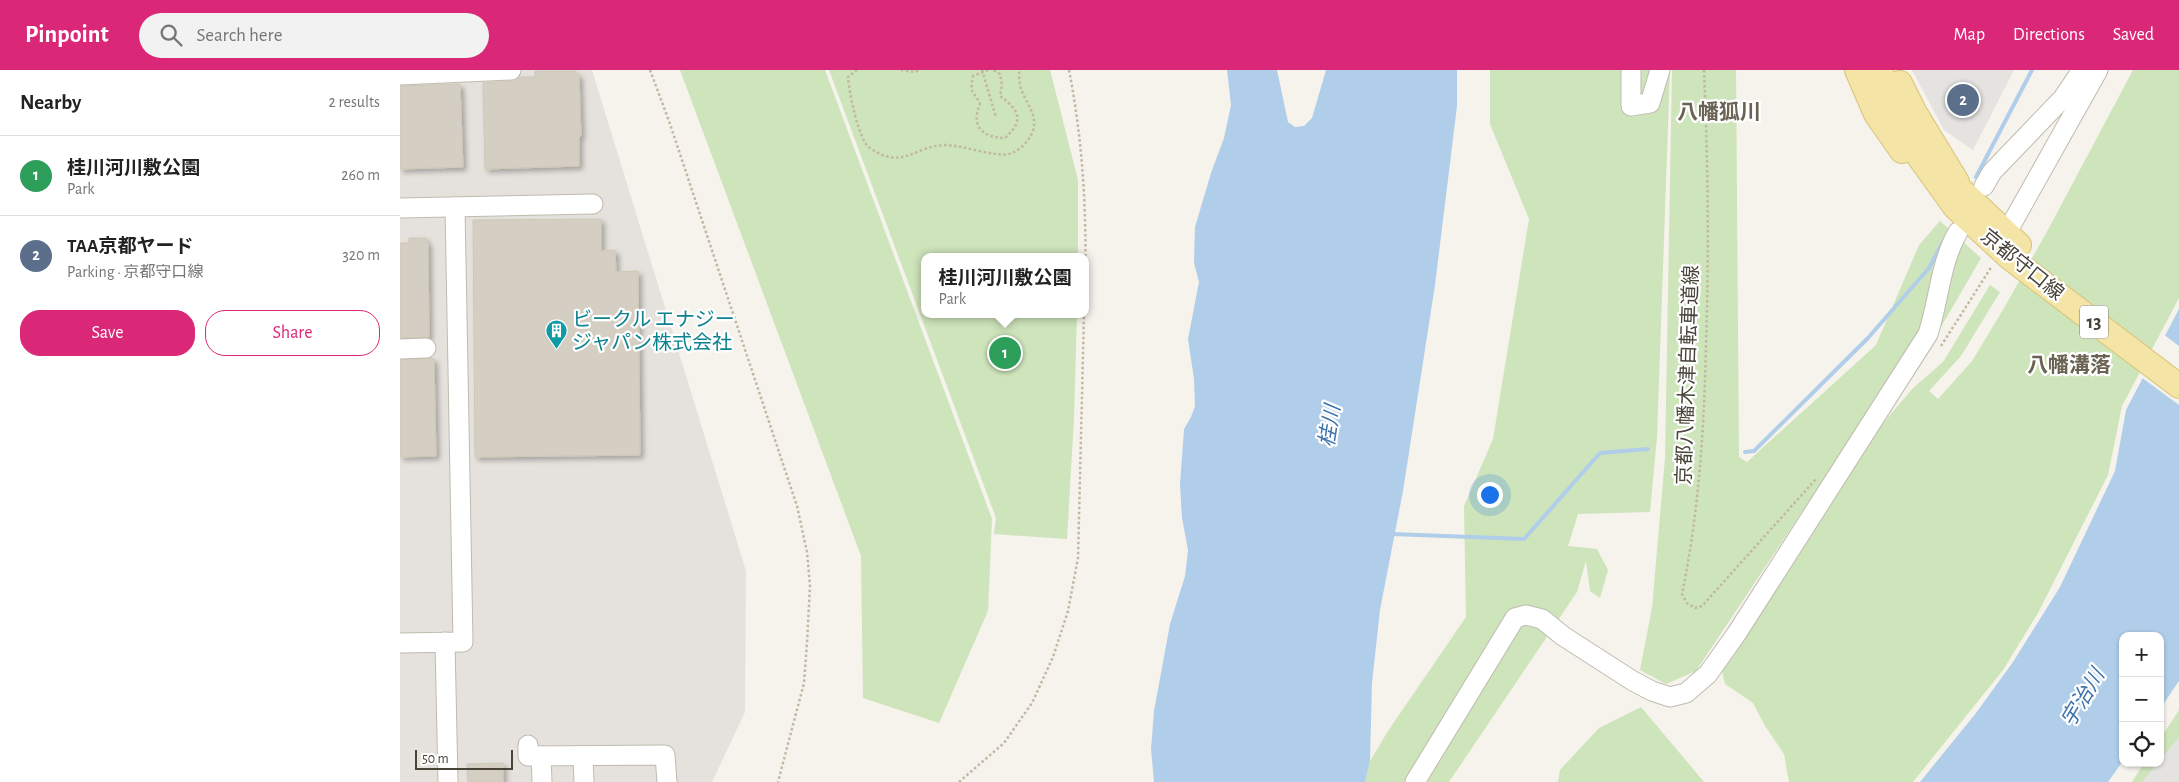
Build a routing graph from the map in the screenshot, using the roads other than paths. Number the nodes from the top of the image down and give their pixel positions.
1 (511, 70) edge
2 (1631, 70) edge
3 (1660, 70) edge
4 (1858, 70) edge
5 (1880, 70) edge
6 (1894, 70) edge
7 (2082, 70) edge
8 (2098, 70) edge
9 (400, 75) edge
10 (1967, 195) junction
11 (593, 204) dead end
12 (455, 207) junction
13 (400, 208) edge
14 (1958, 232) dead end
15 (2007, 250) junction
16 (426, 348) dead end
17 (400, 349) edge
18 (2179, 366) edge
19 (2179, 386) edge
20 (446, 642) junction
21 (400, 643) edge
22 (583, 756) junction
23 (448, 782) edge
24 (542, 782) edge
25 (584, 782) edge
26 (667, 782) edge
27 (1415, 782) edge

1 - 9 lane
2 - 3 lane
4 - 10 main road, 13
5 - 10 main road, 京都守口線 / 13
6 - 10 main road, 13
7 - 10 lane
8 - 15 lane
10 - 15 main road, 京都守口線 / 13
11 - 12 lane
12 - 13 lane
12 - 20 lane
14 - 27 lane
15 - 18 main road, 京都守口線 / 13
15 - 19 main road, 京都守口線 / 13
16 - 17 lane
20 - 21 lane
20 - 23 lane
22 - 24 lane
22 - 25 lane
22 - 26 lane

